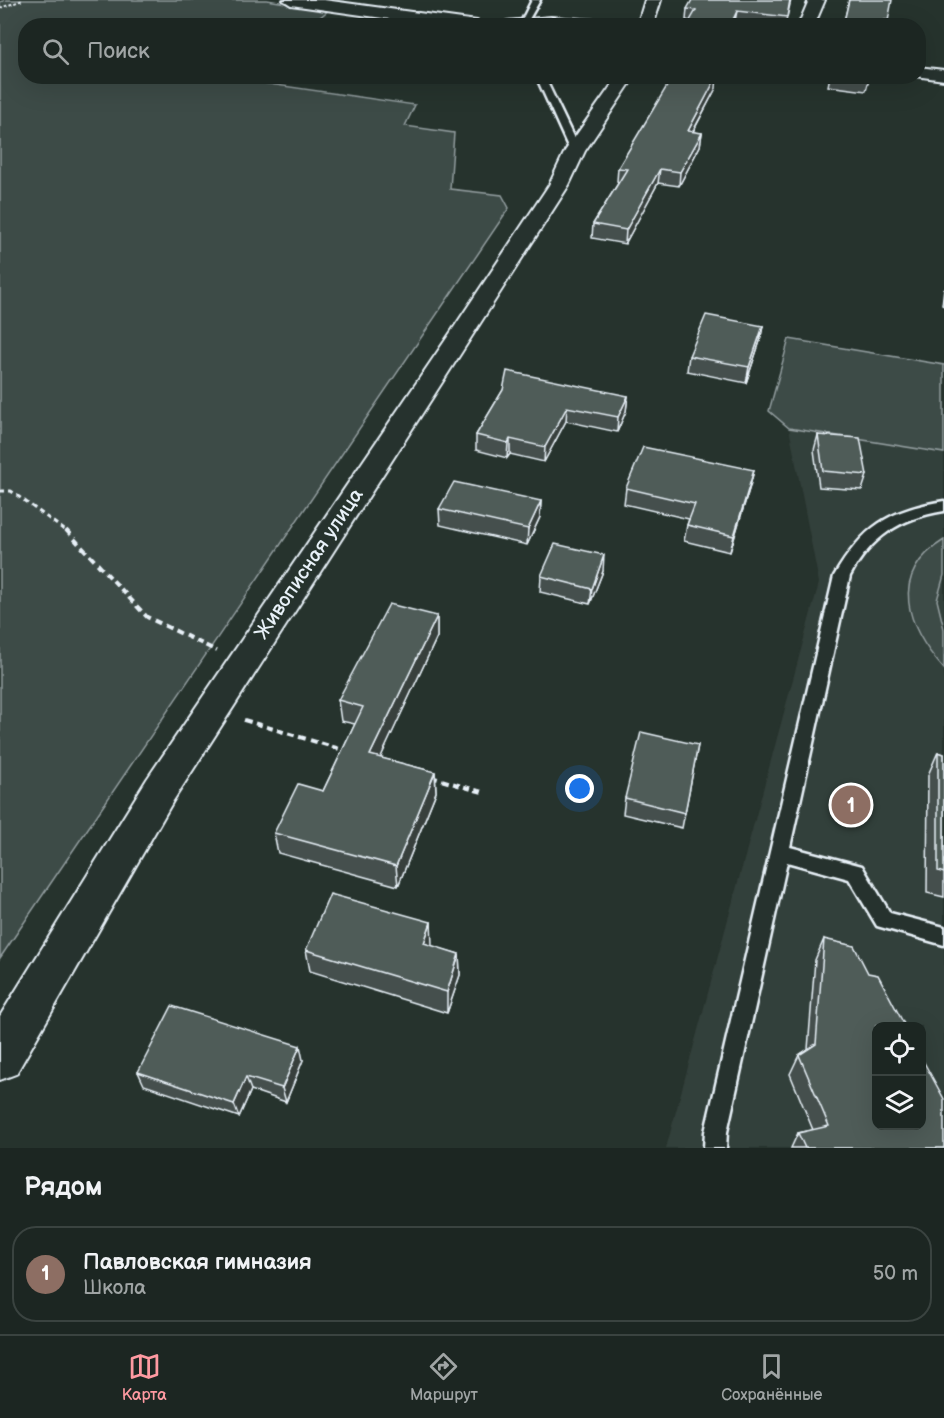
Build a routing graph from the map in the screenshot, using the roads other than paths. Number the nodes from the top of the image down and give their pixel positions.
1 (291, 0) edge
2 (536, 0) edge
3 (653, 0) edge
4 (817, 0) edge
5 (420, 18) edge
6 (520, 18) edge
7 (647, 18) edge
8 (809, 18) edge
9 (926, 73) edge
10 (944, 75) edge
11 (544, 84) edge
12 (621, 84) edge
13 (575, 151) junction
14 (944, 506) edge
15 (780, 852) junction
16 (944, 936) edge
17 (0, 1058) edge
18 (715, 1148) edge

1 - 5 street
2 - 6 lane
3 - 7 street
4 - 8 street
9 - 10 street
11 - 13 lane
12 - 13 street, Живописная улица
13 - 17 street, Живописная улица
14 - 15 lane
15 - 16 lane
15 - 18 lane

